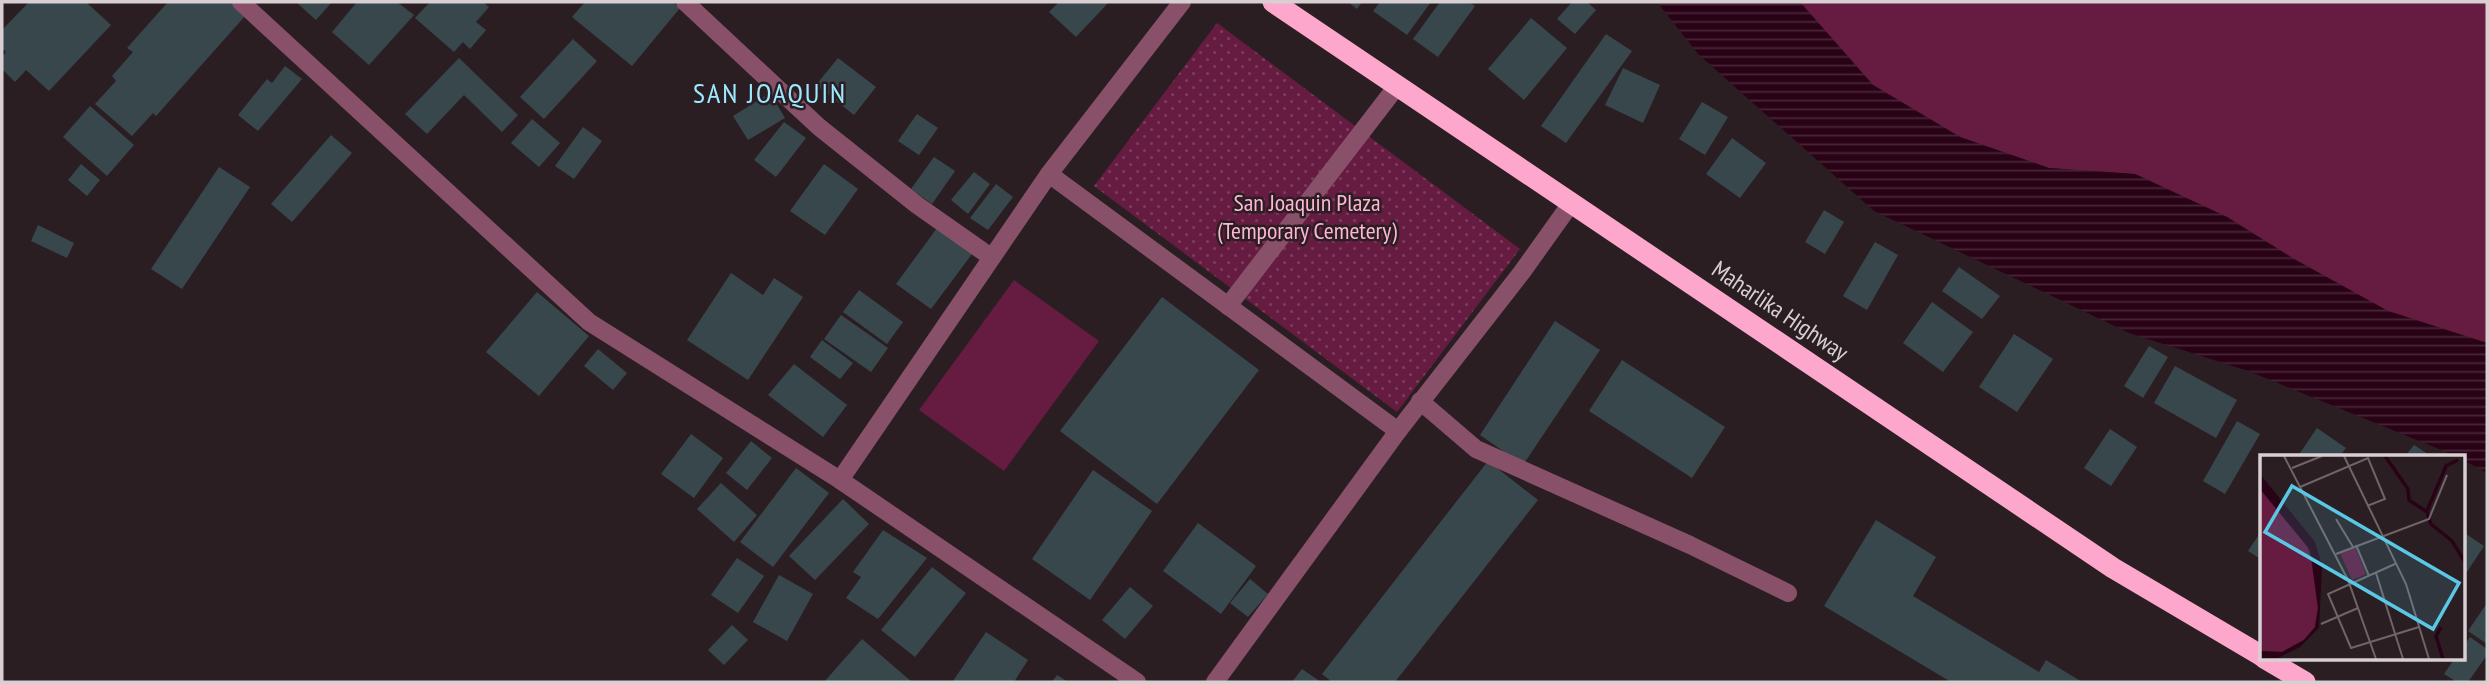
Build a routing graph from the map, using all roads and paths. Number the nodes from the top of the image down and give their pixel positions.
1 (241, 2) edge
2 (685, 2) edge
3 (1182, 2) edge
4 (1273, 2) edge
5 (1397, 86) junction
6 (1049, 174) junction
7 (1572, 202) junction
8 (991, 257) junction
9 (1228, 306) junction
10 (1420, 401) junction
11 (1398, 431) junction
12 (840, 480) junction
13 (1788, 593) dead end
14 (2260, 655) edge
15 (2268, 660) edge
16 (1137, 682) edge
17 (1215, 682) edge
18 (2305, 682) edge

1 - 12 street
2 - 8 street
3 - 6 street
4 - 5 highway, Maharlika Highway
5 - 7 highway, Maharlika Highway
5 - 9 street
6 - 8 street
6 - 9 street
7 - 10 street
7 - 14 highway, Maharlika Highway
8 - 12 street
9 - 11 street
10 - 11 street
10 - 13 street
11 - 17 street
12 - 16 street
15 - 18 highway, Maharlika Highway

